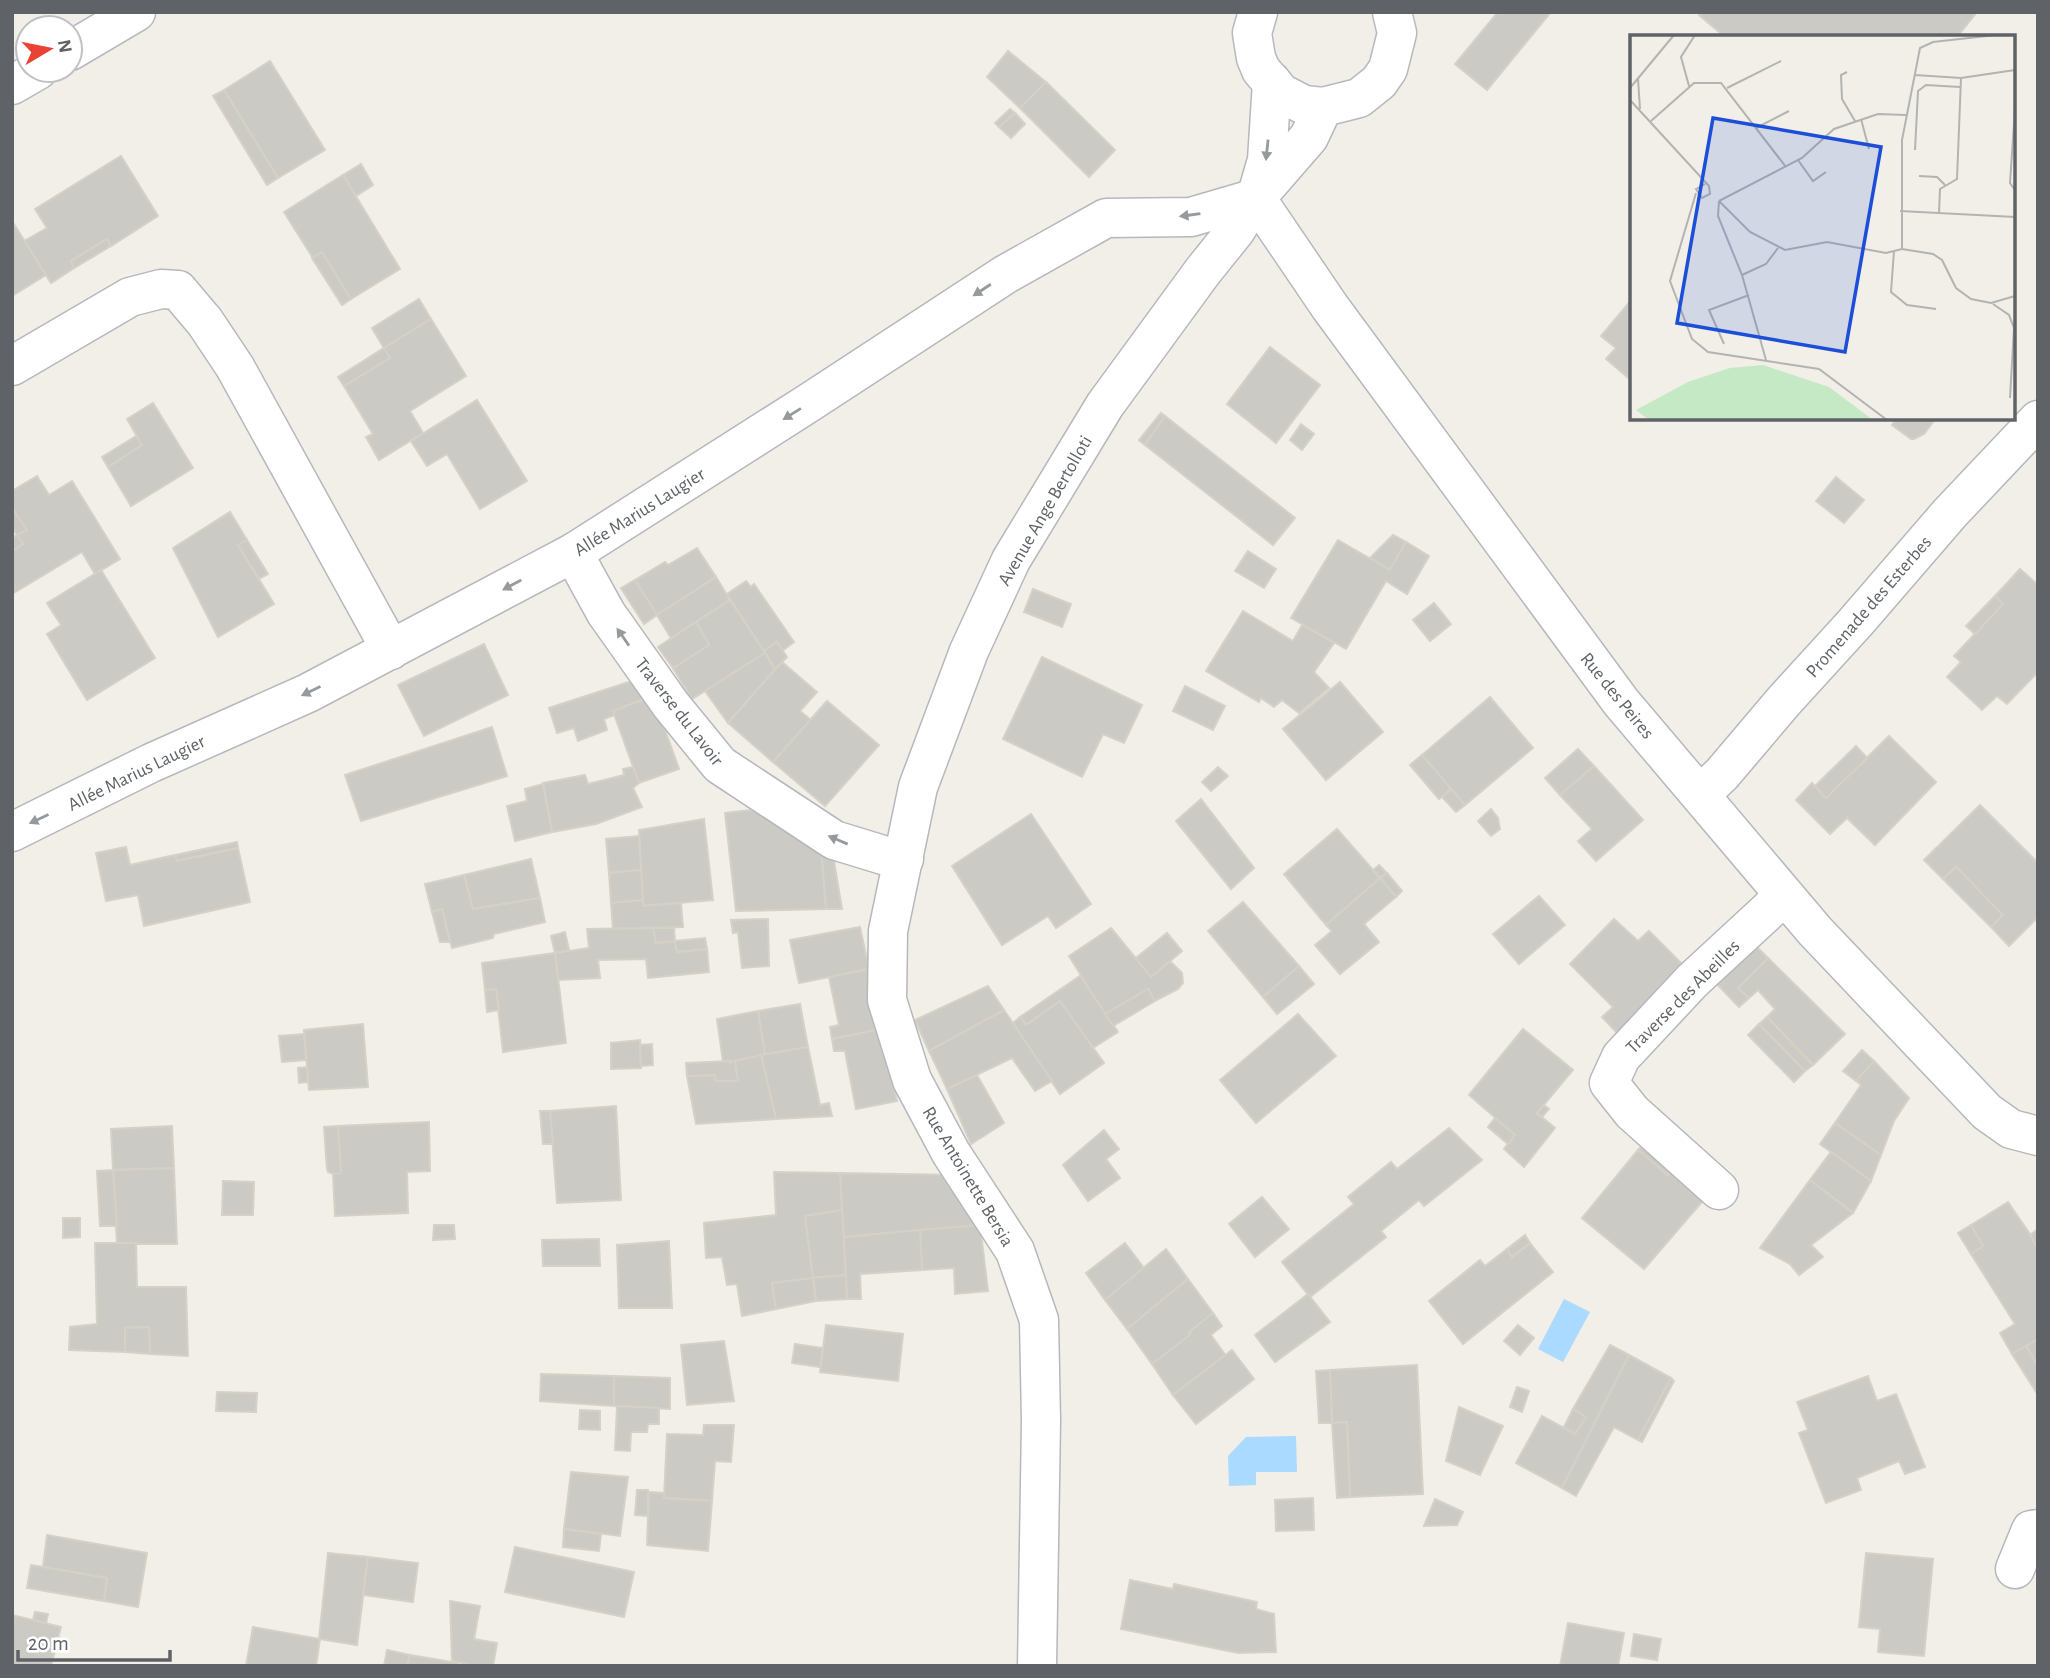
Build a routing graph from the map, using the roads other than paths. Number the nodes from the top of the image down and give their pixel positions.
1 (136, 12) edge
2 (1246, 19) edge
3 (1400, 19) edge
4 (84, 43) edge
5 (1272, 82) junction
6 (1323, 107) junction
7 (1256, 198) junction
8 (12, 366) edge
9 (2032, 438) edge
10 (573, 553) junction
11 (391, 650) junction
12 (1701, 794) junction
13 (12, 832) edge
14 (904, 859) junction
15 (1783, 895) junction
16 (2038, 1136) edge
17 (1719, 1190) dead end
18 (2038, 1529) edge
19 (2015, 1569) dead end
20 (1037, 1666) edge

1 - 4 street
2 - 5 street
3 - 6 street
5 - 6 street
5 -> 7 street
6 - 7 street
7 -> 10 street, Allée Marius Laugier
7 - 12 street, Rue des Peires
7 - 14 street, Avenue Ange Bertolloti
8 - 11 street
9 - 12 street, Promenade des Esterbes
10 -> 11 street, Allée Marius Laugier
14 -> 10 street, Traverse du Lavoir
11 -> 13 street, Allée Marius Laugier
12 - 15 street, Rue des Peires
14 - 20 street, Rue Antoinette Bersia
15 - 16 street, Rue des Peires
15 - 17 street, Traverse des Abeilles
18 - 19 street

